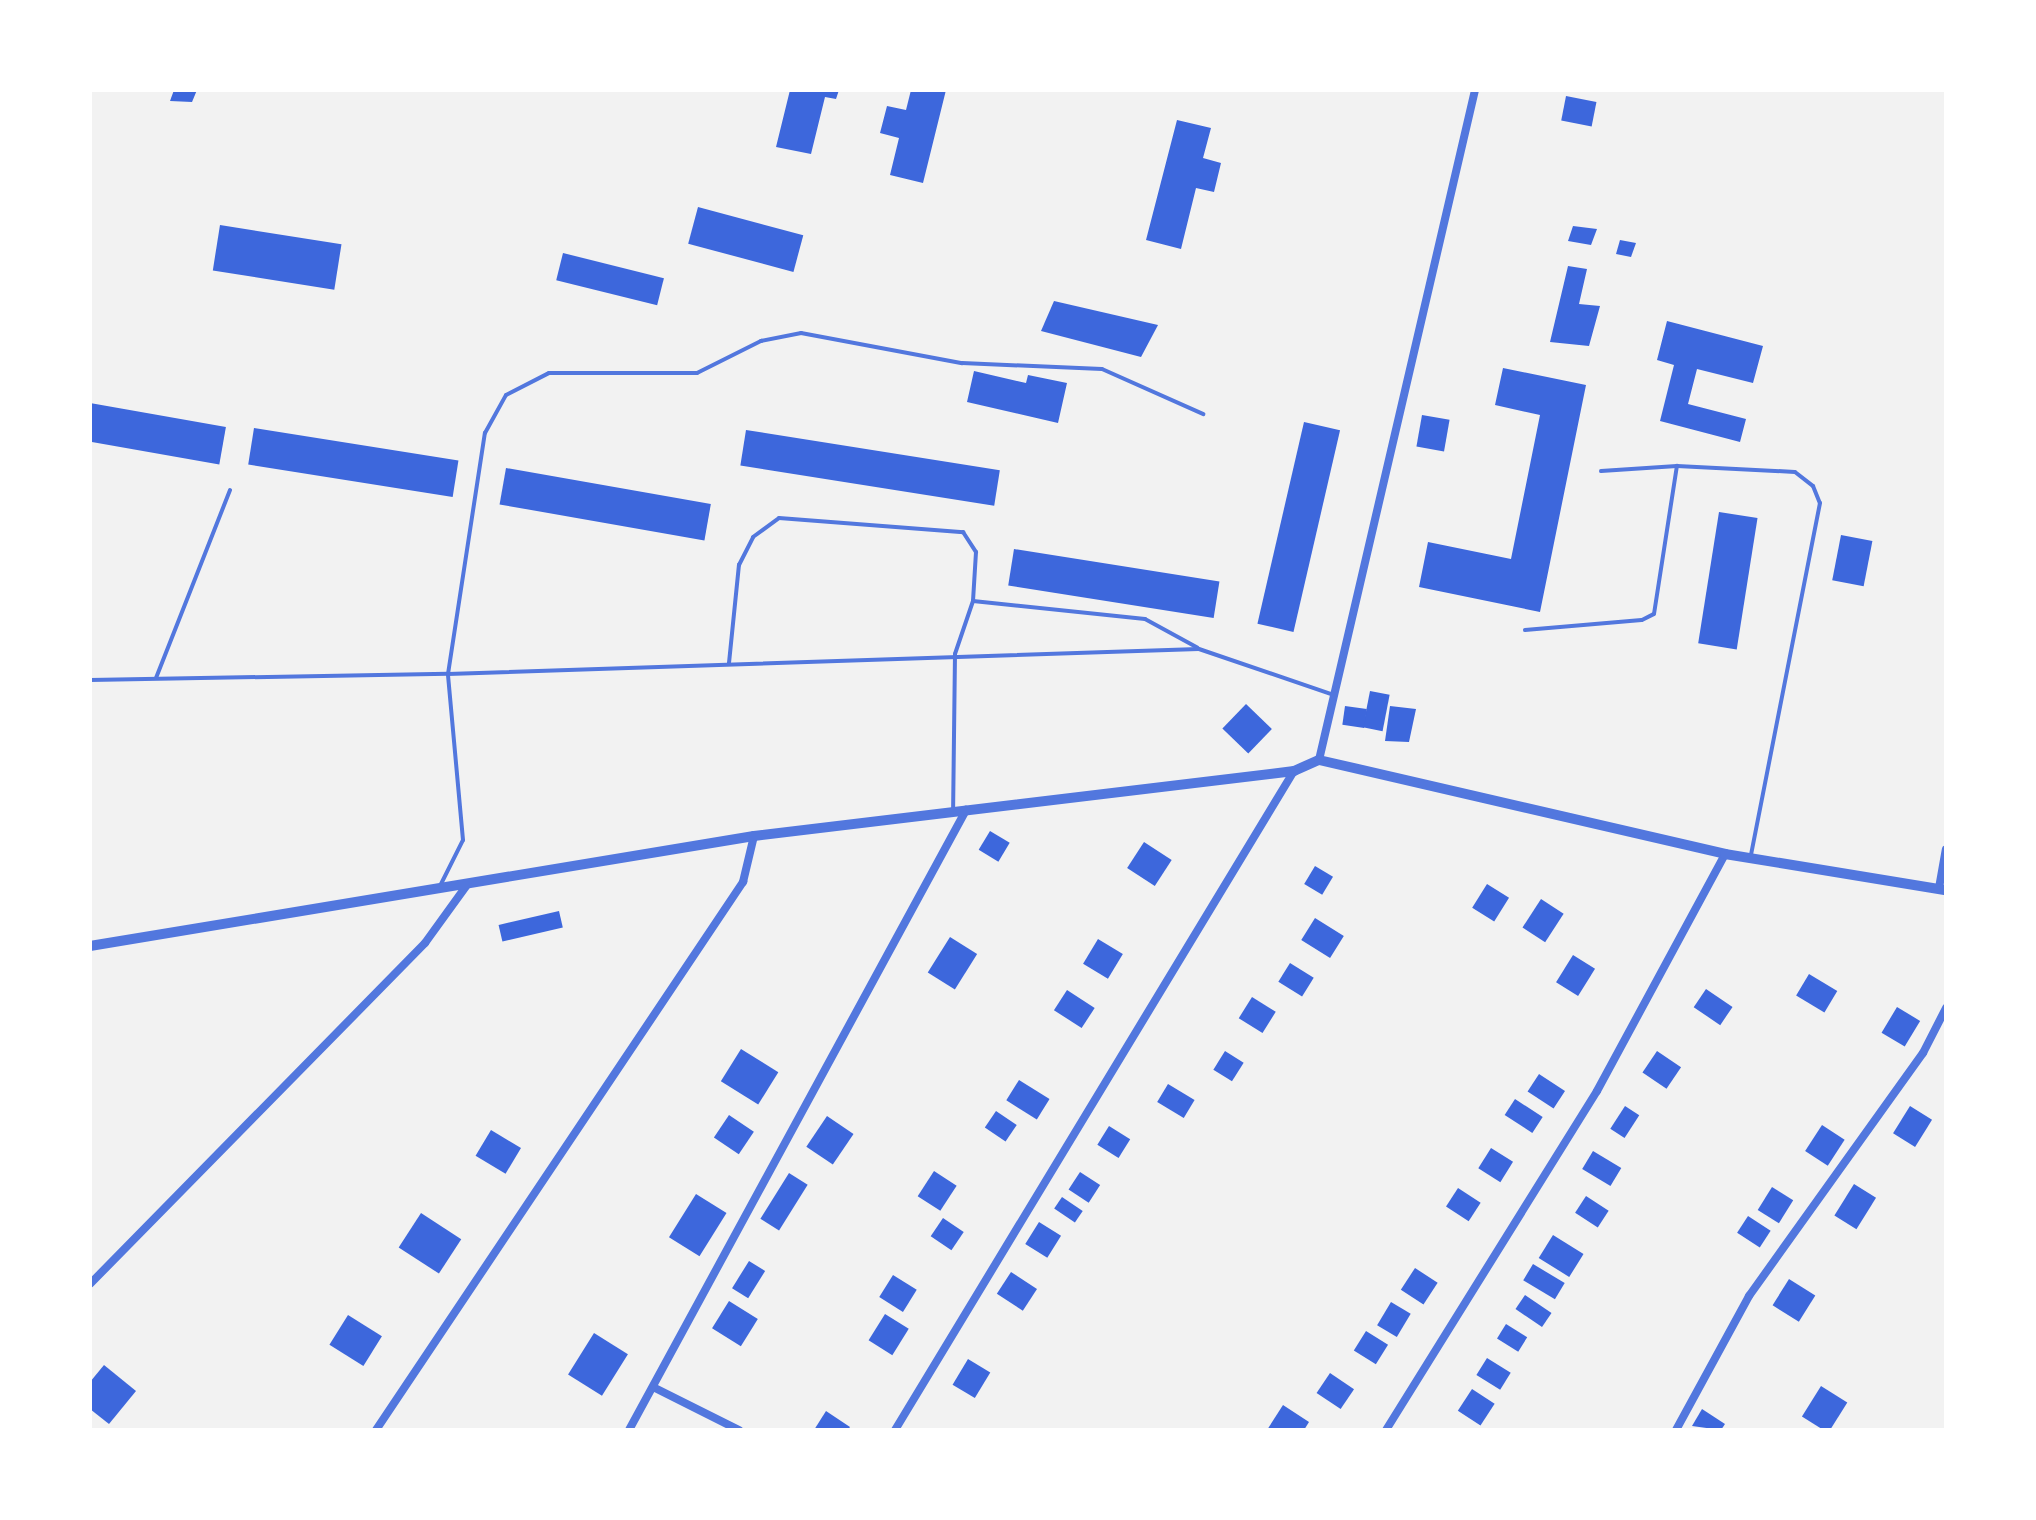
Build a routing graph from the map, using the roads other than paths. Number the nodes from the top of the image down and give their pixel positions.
1 (1475, 90) edge
2 (1203, 414) dead end
3 (1677, 466) junction
4 (1601, 471) dead end
5 (230, 490) dead end
6 (973, 601) junction
7 (1525, 630) dead end
8 (1199, 649) junction
9 (955, 654) junction
10 (729, 663) junction
11 (448, 674) junction
12 (156, 678) junction
13 (90, 680) edge
14 (1331, 694) junction
15 (1319, 760) junction
16 (1294, 771) junction
17 (966, 810) junction
18 (953, 812) junction
19 (754, 836) junction
20 (1946, 850) edge
21 (1725, 854) junction
22 (1750, 858) junction
23 (467, 885) junction
24 (1942, 889) edge
25 (438, 890) junction
26 (90, 946) edge
27 (1946, 1008) edge
28 (90, 1284) edge
29 (655, 1388) junction
30 (376, 1430) edge
31 (629, 1430) edge
32 (739, 1430) edge
33 (895, 1430) edge
34 (1386, 1430) edge
35 (1676, 1430) edge

1 - 14 street
2 - 11 lane
3 - 4 lane
3 - 7 lane
3 - 22 lane
5 - 12 lane
6 - 8 lane
6 - 9 lane
6 - 10 lane
8 - 9 lane
8 - 14 lane
9 - 10 lane
9 - 18 lane
10 - 11 lane
11 - 12 lane
11 - 25 lane
12 - 13 lane
14 - 15 street
15 - 16 street
15 - 21 street
16 - 17 street
16 - 33 street
17 - 18 street
17 - 29 street
18 - 19 street
19 - 23 street
19 - 30 street
20 - 24 street
21 - 22 street
21 - 34 street
22 - 24 street
23 - 25 street
23 - 28 street
25 - 26 street
27 - 35 street
29 - 31 street
29 - 32 street

